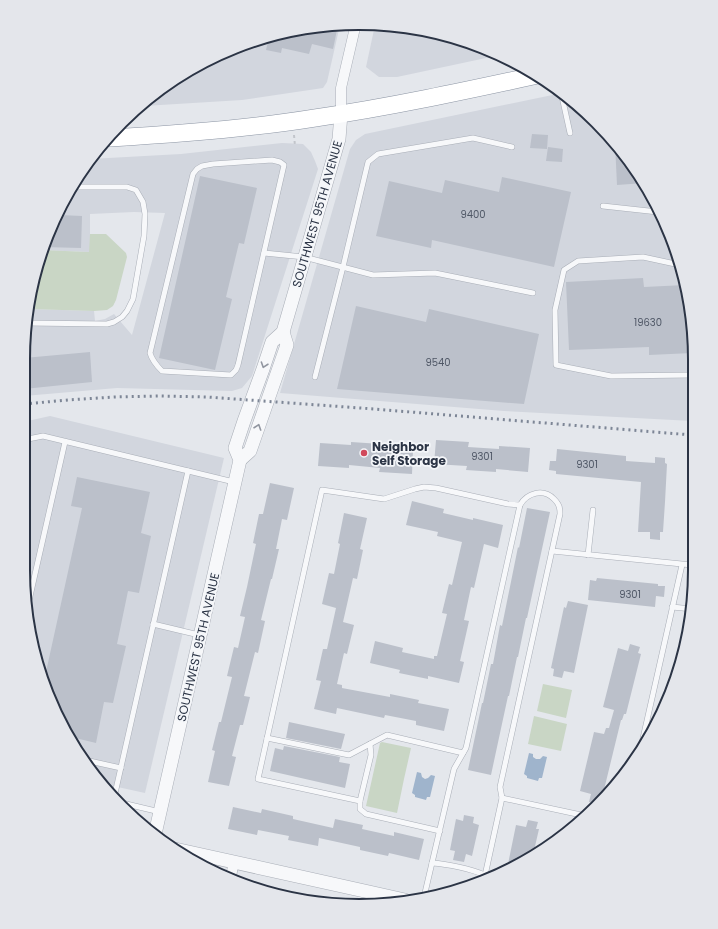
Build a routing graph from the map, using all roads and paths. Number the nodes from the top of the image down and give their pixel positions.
1 (354, 30) edge
2 (529, 77) edge
3 (563, 101) edge
4 (341, 114) junction
5 (570, 133) dead end
6 (116, 138) edge
7 (512, 147) dead end
8 (78, 187) edge
9 (602, 206) dead end
10 (653, 211) edge
11 (264, 253) junction
12 (304, 256) junction
13 (674, 264) edge
14 (343, 267) junction
15 (533, 293) dead end
16 (32, 323) edge
17 (688, 375) edge
18 (316, 377) dead end
19 (30, 439) edge
20 (65, 442) junction
21 (188, 471) junction
22 (235, 482) junction
23 (520, 505) junction
24 (593, 510) dead end
25 (552, 551) junction
26 (588, 555) junction
27 (682, 564) junction
28 (688, 565) edge
29 (31, 592) edge
30 (672, 607) junction
31 (685, 608) edge
32 (153, 624) junction
33 (200, 636) junction
34 (643, 736) edge
35 (267, 738) junction
36 (370, 744) junction
37 (463, 753) junction
38 (91, 761) edge
39 (120, 768) junction
40 (115, 791) edge
41 (502, 798) junction
42 (360, 801) junction
43 (127, 804) edge
44 (160, 812) junction
45 (579, 814) edge
46 (156, 829) edge
47 (440, 831) junction
48 (189, 852) edge
49 (234, 862) junction
50 (432, 862) junction
51 (232, 873) edge
52 (486, 874) edge
53 (482, 875) edge
54 (425, 893) edge
55 (392, 897) edge

1 - 4 street, SOUTHWEST 95TH AVENUE
2 - 4 highway
3 - 5 lane
4 - 6 highway
4 - 12 street, SOUTHWEST 95TH AVENUE
7 - 14 lane
8 - 16 lane
9 - 10 lane
11 - 11 lane
11 - 12 lane
12 - 14 lane
12 - 22 street, SOUTHWEST 95TH AVENUE
13 - 17 lane
14 - 15 lane
14 - 18 lane
19 - 20 lane
20 - 21 lane
20 - 29 lane
21 - 22 lane
21 - 32 lane
22 - 33 street, SOUTHWEST 95TH AVENUE
23 - 25 lane
23 - 35 lane
23 - 37 lane
24 - 26 lane
25 - 26 lane
25 - 41 lane
26 - 27 lane
27 - 28 lane
27 - 30 lane
30 - 31 lane
30 - 34 lane
32 - 33 lane
32 - 39 lane
33 - 44 street, SOUTHWEST 95TH AVENUE
35 - 36 lane
35 - 42 lane
36 - 37 lane
36 - 42 lane
37 - 47 lane
38 - 39 lane
39 - 40 lane
41 - 45 lane
41 - 52 lane
42 - 47 lane
43 - 44 lane
44 - 46 street, SOUTHWEST 95TH AVENUE
47 - 50 lane
48 - 49 street
49 - 51 street
49 - 55 street
50 - 53 lane
50 - 54 lane

